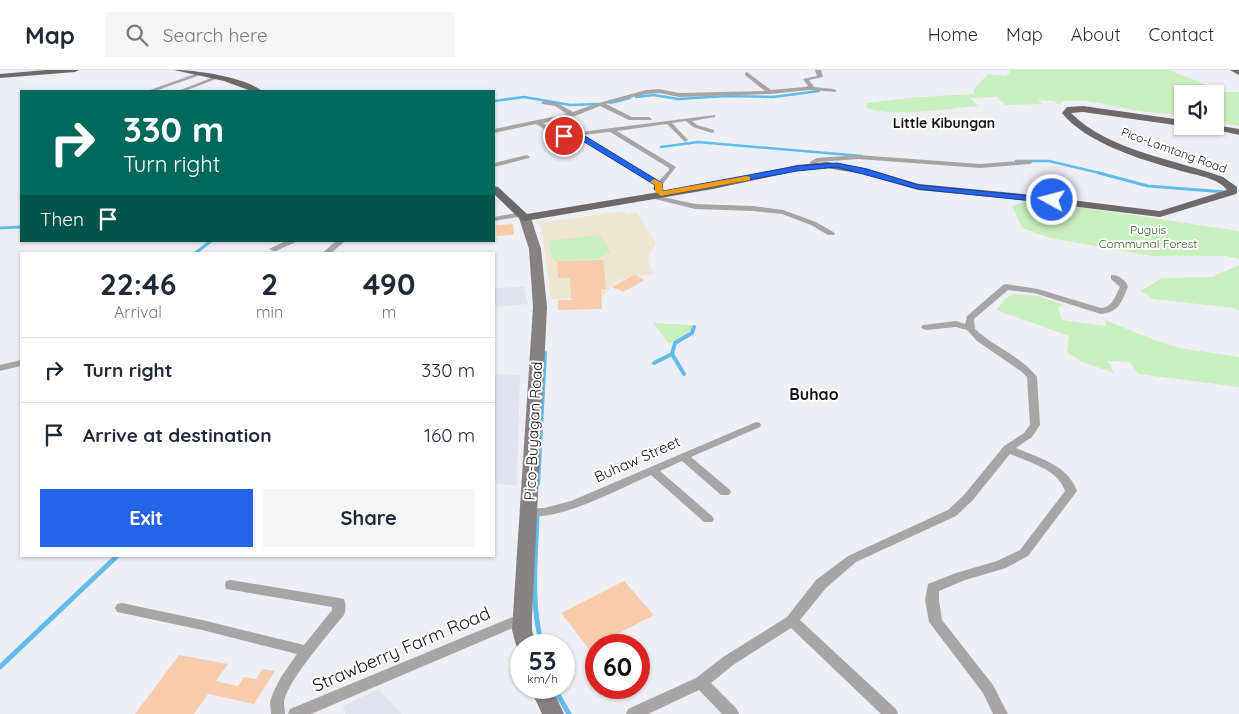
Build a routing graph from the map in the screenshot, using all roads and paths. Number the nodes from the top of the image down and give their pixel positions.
1 (75, 70) edge
2 (178, 70) edge
3 (818, 70) edge
4 (1234, 70) edge
5 (37, 72) edge
6 (1239, 73) edge
7 (200, 74) junction
8 (747, 74) dead end
9 (0, 76) edge
10 (218, 77) junction
11 (809, 88) junction
12 (153, 90) edge
13 (184, 90) edge
14 (255, 90) edge
15 (834, 91) dead end
16 (770, 92) junction
17 (544, 103) dead end
18 (601, 104) junction
19 (573, 115) junction
20 (713, 116) dead end
21 (651, 122) junction
22 (669, 122) junction
23 (686, 122) junction
24 (1174, 122) edge
25 (538, 123) junction
26 (633, 126) junction
27 (1224, 129) edge
28 (611, 130) junction
29 (642, 130) dead end
30 (495, 131) edge
31 (712, 131) dead end
32 (660, 132) dead end
33 (1239, 132) edge
34 (577, 134) junction
35 (685, 140) dead end
36 (527, 157) dead end
37 (1030, 162) dead end
38 (495, 165) edge
39 (815, 166) junction
40 (660, 189) junction
41 (495, 190) edge
42 (649, 196) junction
43 (523, 216) junction
44 (495, 219) edge
45 (831, 233) dead end
46 (291, 242) edge
47 (341, 242) edge
48 (273, 249) dead end
49 (328, 252) edge
50 (1114, 277) dead end
51 (926, 326) dead end
52 (970, 328) junction
53 (20, 362) edge
54 (0, 368) edge
55 (756, 424) dead end
56 (1008, 449) junction
57 (684, 457) junction
58 (653, 471) junction
59 (725, 492) dead end
60 (536, 512) junction
61 (708, 519) dead end
62 (231, 585) dead end
63 (122, 608) dead end
64 (522, 618) junction
65 (792, 621) junction
66 (523, 634) edge
67 (307, 651) junction
68 (701, 682) junction
69 (546, 699) edge
70 (278, 714) edge
71 (295, 714) edge
72 (553, 714) edge
73 (633, 714) edge
74 (732, 714) edge
75 (891, 714) edge
76 (1001, 714) edge

1 - 5 main road
2 - 7 main road
3 - 11 street
4 - 6 main road
5 - 9 main road
7 - 10 main road
7 - 12 street
8 - 16 street
10 - 13 street
10 - 14 main road
11 - 15 street
11 - 16 street
16 - 18 street
17 - 19 street
18 - 19 street
18 - 21 street
19 - 25 street
20 - 23 street
21 - 22 street
21 - 26 street
21 - 32 street
22 - 23 street
22 - 35 street
23 - 31 street
24 - 39 main road, Pico-Lamtang Road
25 - 30 street
25 - 34 street
26 - 28 street
26 - 29 street
27 - 33 main road
28 - 34 street
28 - 40 street
34 - 40 street
36 - 38 street
37 - 39 street
39 - 40 main road, Pico-Lamtang Road
40 - 42 main road, Pico-Lamtang Road
41 - 43 main road
42 - 43 main road, Pico-Lamtang Road
42 - 45 street
43 - 44 street
43 - 60 main road, Pico-Buyagan Road
46 - 48 street
47 - 49 street
50 - 52 street
51 - 52 street
52 - 56 street
53 - 54 street
55 - 57 street, Buhaw Street
56 - 65 street
56 - 76 street
57 - 58 street, Buhaw Street
57 - 59 street
58 - 60 street, Buhaw Street
58 - 61 street
60 - 64 main road, Pico-Buyagan Road
62 - 67 street
63 - 67 street
64 - 66 main road, Pico-Buyagan Road
64 - 71 street, Strawberry Farm Road
65 - 68 street
65 - 75 street
67 - 70 street
68 - 73 street
68 - 74 street
69 - 72 main road

